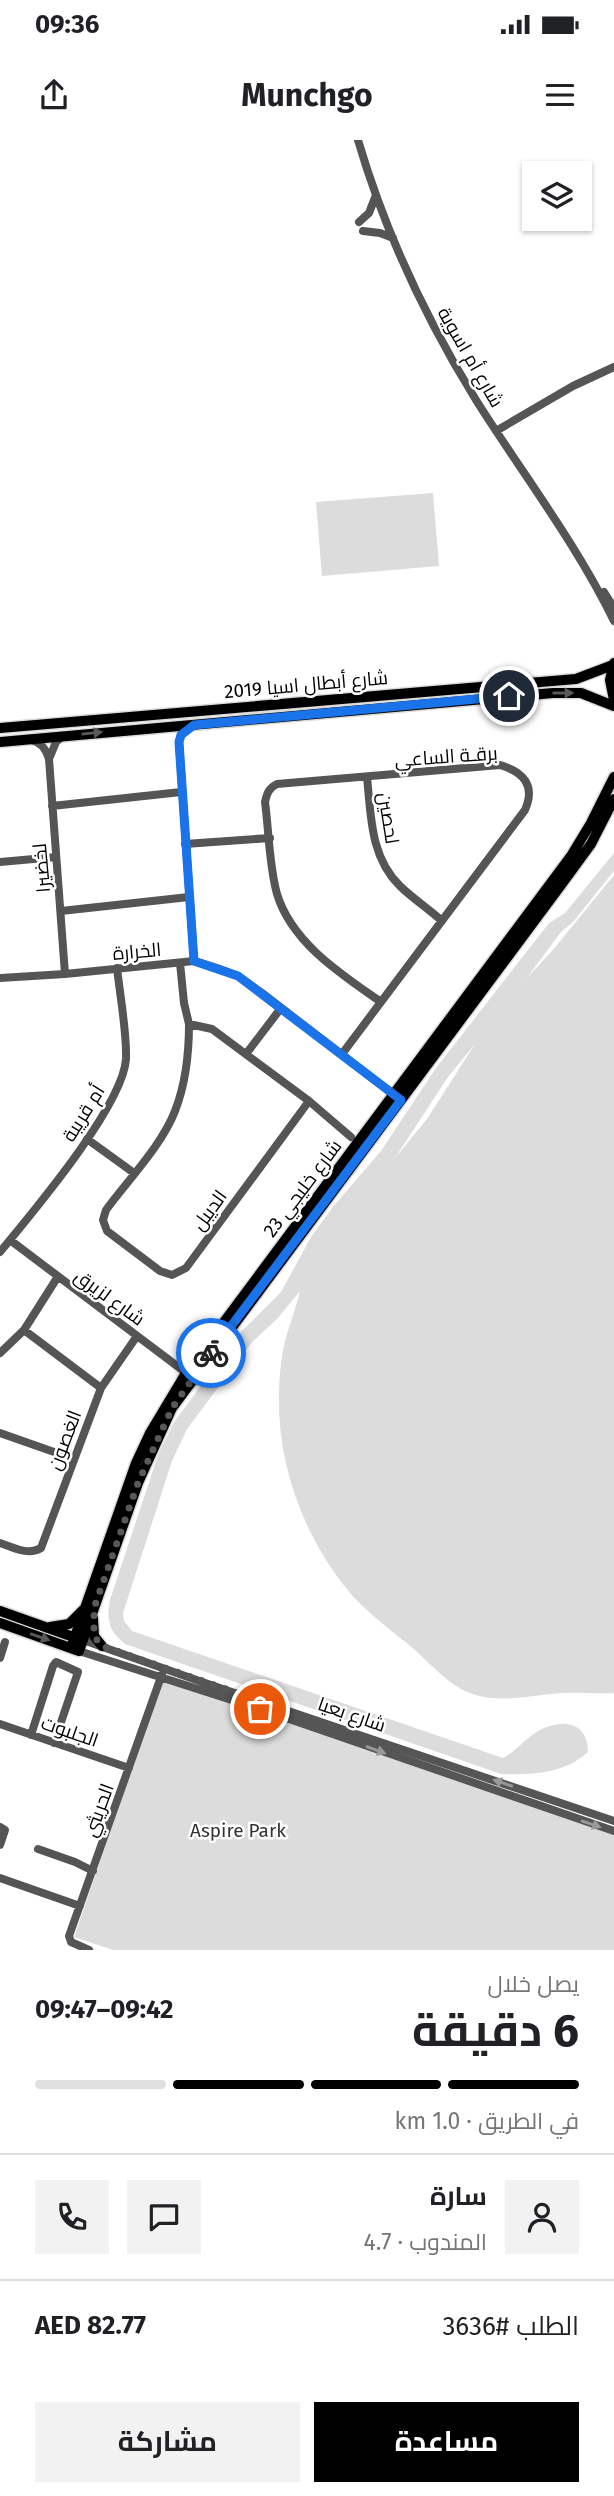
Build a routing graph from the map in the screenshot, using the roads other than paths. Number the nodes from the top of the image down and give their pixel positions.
1 (358, 140) edge
2 (376, 195) junction
3 (359, 222) dead end
4 (363, 231) dead end
5 (393, 238) junction
6 (614, 367) edge
7 (496, 431) junction
8 (589, 574) junction
9 (614, 608) edge
10 (614, 621) edge
11 (613, 664) edge
12 (614, 700) edge
13 (614, 706) edge
14 (194, 725) junction
15 (0, 728) edge
16 (162, 728) junction
17 (63, 736) junction
18 (29, 739) junction
19 (0, 742) edge
20 (179, 742) junction
21 (49, 759) junction
22 (367, 777) junction
23 (614, 778) edge
24 (181, 792) junction
25 (614, 799) edge
26 (52, 806) junction
27 (270, 838) junction
28 (185, 844) junction
29 (56, 857) junction
30 (0, 862) edge
31 (189, 897) junction
32 (543, 903) junction
33 (61, 911) junction
34 (443, 920) junction
35 (194, 961) junction
36 (180, 963) junction
37 (117, 968) junction
38 (65, 974) junction
39 (0, 978) edge
40 (381, 1002) junction
41 (281, 1008) junction
42 (190, 1024) junction
43 (342, 1054) junction
44 (246, 1055) junction
45 (398, 1097) junction
46 (309, 1101) junction
47 (351, 1137) dead end
48 (87, 1139) junction
49 (134, 1173) junction
50 (9, 1240) junction
51 (0, 1252) edge
52 (57, 1278) junction
53 (24, 1330) junction
54 (136, 1336) junction
55 (0, 1353) edge
56 (190, 1375) junction
57 (100, 1388) junction
58 (0, 1433) edge
59 (74, 1459) junction
60 (0, 1543) edge
61 (92, 1604) junction
62 (0, 1611) edge
63 (0, 1623) edge
64 (46, 1627) junction
65 (5, 1642) dead end
66 (77, 1644) junction
67 (102, 1646) junction
68 (0, 1658) edge
69 (162, 1673) junction
70 (0, 1724) edge
71 (340, 1732) junction
72 (31, 1735) junction
73 (54, 1743) junction
74 (130, 1768) junction
75 (614, 1821) edge
76 (0, 1827) edge
77 (614, 1831) edge
78 (0, 1844) edge
79 (38, 1849) dead end
80 (94, 1868) junction
81 (0, 1878) edge
82 (80, 1906) junction
83 (89, 1950) edge

1 - 2 street, شارع أم اسوية
2 - 3 street
2 - 5 street, شارع أم اسوية
4 - 5 street
5 - 7 street, شارع أم اسوية
6 - 7 street
7 - 8 street, شارع أم اسوية
8 - 9 street, شارع أم اسوية
8 - 10 street, شارع أم اسوية
11 - 12 main road
11 - 15 main road, شارع أبطال اسيا 2019
14 -> 13 main road, شارع أبطال اسيا 2019
14 - 16 main road, شارع أبطال اسيا 2019
14 - 20 street
17 -> 16 main road, شارع أبطال اسيا 2019
16 - 20 street
17 - 18 main road, شارع أبطال اسيا 2019
17 - 21 street
18 - 19 main road, شارع أبطال اسيا 2019
18 - 21 street
20 - 24 street
21 - 26 street, لخضيرا
22 - 27 street, برقـة الساعي
22 - 34 street, لحصين
22 - 34 street, برقـة الساعي
23 - 32 main road, شارع خليجي 23
24 - 26 street
24 - 28 street
25 - 32 main road, شارع خليجي 23
26 - 29 street, لخضيرا
27 - 28 street
27 - 40 street, برقـة الساعي
28 - 31 street
29 - 30 street
29 - 33 street, لخضيرا
31 - 33 street
31 - 35 street
32 - 45 main road, شارع خليجي 23
33 - 38 street, لخضيرا
34 - 40 street, برقـة الساعي
35 - 36 street, الخرارة
35 - 41 street, الخرارة
36 - 37 street, الخرارة
36 - 42 street, الديبل
37 - 38 street, الخرارة
37 - 48 street, أم قريبة
38 - 39 street, الخرارة
40 - 43 street, برقـة الساعي
41 - 43 street, الخرارة
41 - 44 street
42 - 44 street
42 - 49 street, الديبل
43 - 45 street, الخرارة
44 - 46 street
45 - 56 main road, شارع خليجي 23
46 - 47 street
46 - 49 street, الديبل
48 - 49 street
48 - 50 street, أم قريبة
50 - 51 street, أم قريبة
50 - 52 street, شارع لزيرق
52 - 53 street
52 - 54 street, شارع لزيرق
53 - 55 street
53 - 57 street
54 - 56 street, شارع لزيرق
54 - 57 street, الغصون
56 - 61 main road, شارع خليجي 23
57 - 59 street, الغصون
58 - 59 street
59 - 60 street, الغصون
61 - 64 main road
61 - 66 main road, شارع خليجي 23
61 - 67 main road
62 - 64 main road, شارع بعيا
63 -> 66 main road, شارع بعيا
64 - 66 main road, شارع بعيا
65 - 68 street
66 - 67 street, شارع بعيا
66 - 69 street, شارع بعيا
67 - 69 street, شارع بعيا
69 - 71 street, شارع بعيا
69 - 74 street, الحريثي
70 - 72 street, الجلبوت
75 -> 71 street, شارع بعيا
71 -> 77 street, شارع بعيا
72 - 73 street, الجلبوت
72 - 73 street
73 - 74 street, الجلبوت
74 - 80 street, الحريثي
76 - 78 street
79 - 80 street
80 - 82 street, الحريثي
81 - 82 street
82 - 83 street, الحريثي

